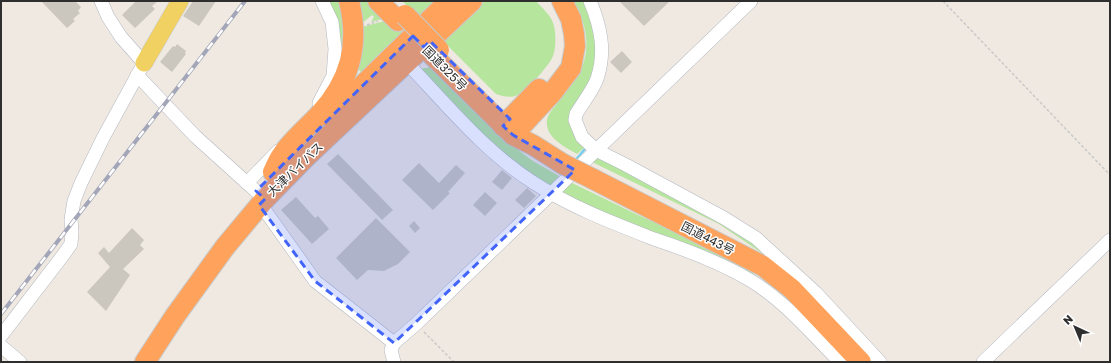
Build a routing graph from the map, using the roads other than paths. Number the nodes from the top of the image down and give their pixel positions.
1 (101, 1) edge
2 (180, 1) edge
3 (322, 1) edge
4 (349, 1) edge
5 (378, 1) edge
6 (390, 1) edge
7 (449, 1) edge
8 (472, 1) edge
9 (547, 1) edge
10 (562, 1) edge
11 (590, 1) edge
12 (751, 1) edge
13 (395, 19) junction
14 (407, 64) junction
15 (141, 69) junction
16 (511, 127) junction
17 (596, 150) junction
18 (273, 172) junction
19 (257, 194) junction
20 (551, 194) junction
21 (1110, 240) edge
22 (1, 336) edge
23 (394, 343) junction
24 (1, 346) edge
25 (20, 362) edge
26 (133, 362) edge
27 (144, 362) edge
28 (394, 362) edge
29 (840, 362) edge
30 (861, 362) edge
31 (880, 362) edge
32 (983, 362) edge

1 - 15 street
2 - 15 main road
3 - 19 street
4 - 18 highway
5 - 13 highway, 国道325号
6 - 13 highway, 国道325号
7 - 18 highway, 大津バイパス
8 - 14 highway, 大津バイパス
9 - 16 highway
10 - 16 highway
11 - 17 street
12 - 17 street
13 - 16 highway, 国道325号
14 - 19 highway, 大津バイパス
14 - 20 street
15 - 19 street
15 - 22 street
16 - 30 highway, 国道443号, bridge
17 - 20 street
17 - 31 street
18 - 19 highway, 大津バイパス
19 - 23 street
19 - 26 highway, 大津バイパス
19 - 27 highway, 大津バイパス
20 - 23 street
20 - 29 street
21 - 32 street
23 - 28 street
24 - 25 street

